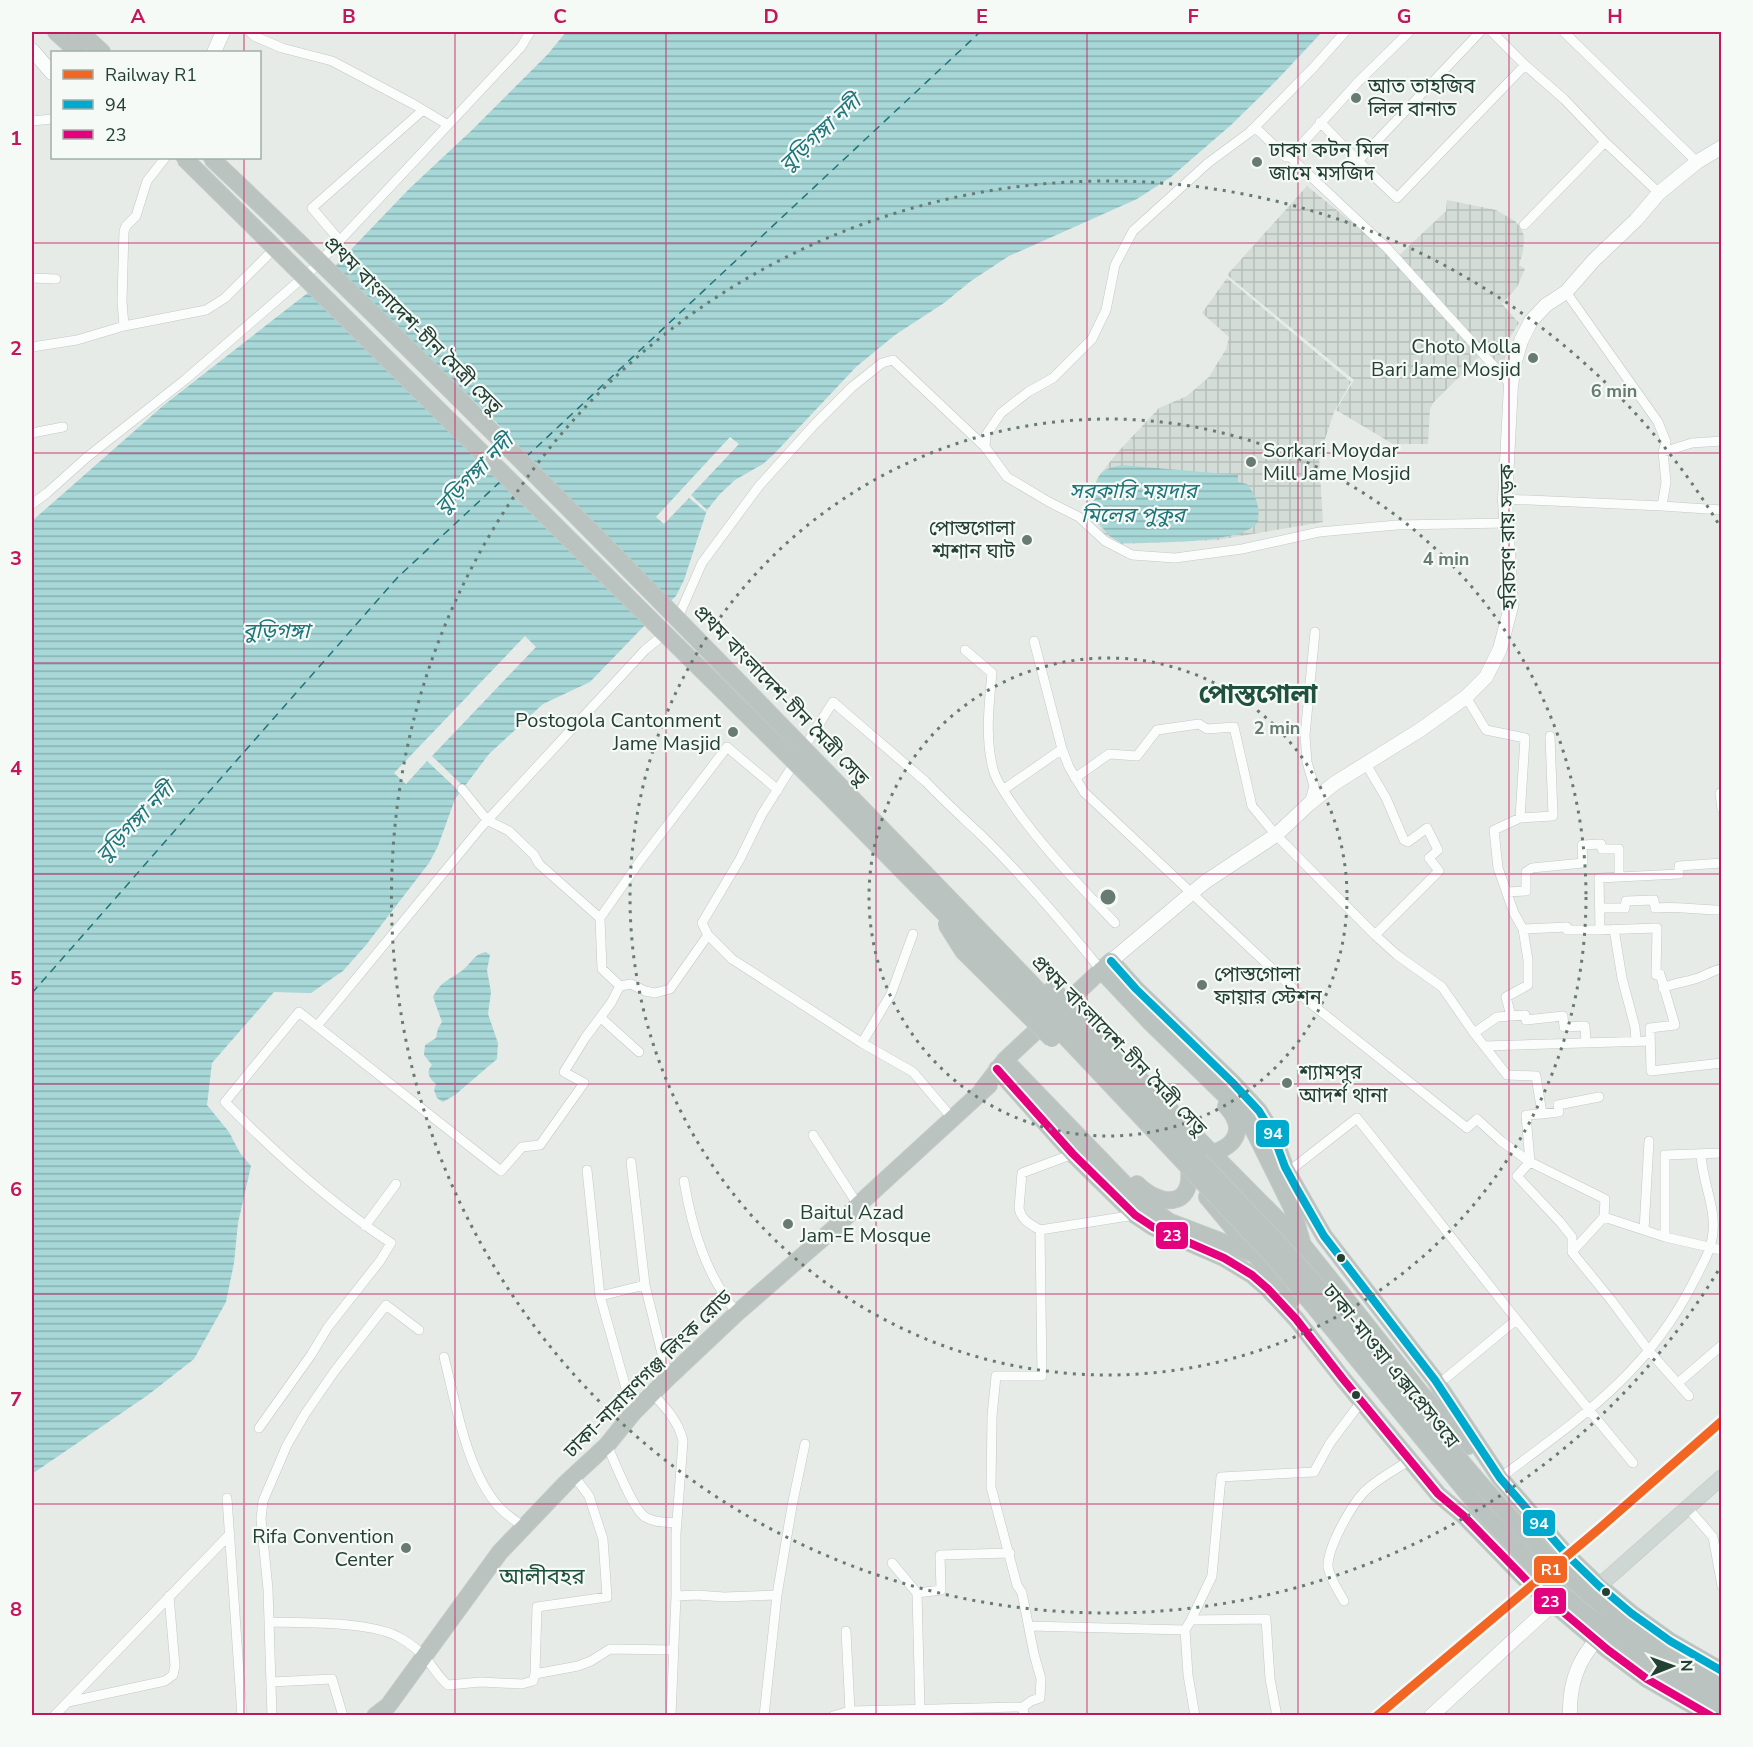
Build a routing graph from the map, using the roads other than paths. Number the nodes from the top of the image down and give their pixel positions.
1 (56, 32) edge
2 (80, 32) edge
3 (223, 32) edge
4 (250, 32) edge
5 (530, 32) edge
6 (1345, 32) edge
7 (1409, 32) edge
8 (1480, 32) edge
9 (1492, 32) edge
10 (1564, 32) edge
11 (32, 50) edge
12 (77, 51) edge
13 (101, 51) edge
14 (214, 51) edge
15 (1525, 65) junction
16 (51, 72) edge
17 (423, 110) junction
18 (51, 119) edge
19 (32, 121) edge
20 (1320, 122) junction
21 (448, 125) junction
22 (1255, 127) junction
23 (1605, 142) junction
24 (1722, 147) edge
25 (1290, 157) junction
26 (164, 159) edge
27 (185, 159) edge
28 (205, 159) edge
29 (212, 159) edge
30 (1358, 161) junction
31 (1697, 162) junction
32 (1659, 193) junction
33 (1524, 225) dead end
34 (340, 241) junction
35 (275, 248) junction
36 (315, 267) junction
37 (32, 278) edge
38 (56, 279) dead end
39 (1566, 292) junction
40 (124, 326) junction
41 (32, 347) edge
42 (1511, 386) junction
43 (63, 427) dead end
44 (32, 433) edge
45 (1722, 441) edge
46 (985, 447) junction
47 (1663, 452) junction
48 (1505, 500) junction
49 (32, 504) edge
50 (1662, 506) junction
51 (1722, 510) edge
52 (1506, 524) junction
53 (1316, 632) dead end
54 (1034, 641) dead end
55 (965, 650) dead end
56 (1466, 697) junction
57 (1550, 736) dead end
58 (1062, 749) junction
59 (1366, 764) junction
60 (1076, 778) junction
61 (462, 789) dead end
62 (778, 790) junction
63 (1003, 790) junction
64 (1720, 793) dead end
65 (1309, 804) junction
66 (1722, 809) edge
67 (1520, 818) junction
68 (487, 820) junction
69 (1276, 835) junction
70 (1722, 863) edge
71 (1619, 878) junction
72 (1507, 892) junction
73 (934, 893) junction
74 (1192, 895) junction
75 (1600, 908) junction
76 (1722, 910) edge
77 (600, 918) junction
78 (1114, 923) dead end
79 (1614, 929) junction
80 (1523, 930) junction
81 (1600, 930) junction
82 (913, 934) dead end
83 (708, 935) junction
84 (1375, 935) junction
85 (1722, 969) edge
86 (1105, 971) junction
87 (620, 986) junction
88 (1663, 988) junction
89 (1511, 1016) junction
90 (601, 1018) junction
91 (317, 1026) junction
92 (1474, 1033) junction
93 (1636, 1041) junction
94 (1650, 1041) junction
95 (862, 1043) junction
96 (1586, 1043) junction
97 (1484, 1046) junction
98 (639, 1052) dead end
99 (1008, 1063) junction
100 (1722, 1063) edge
101 (1599, 1096) dead end
102 (1542, 1113) junction
103 (952, 1118) junction
104 (813, 1135) dead end
105 (1649, 1141) dead end
106 (1722, 1153) edge
107 (1073, 1154) junction
108 (1701, 1154) junction
109 (631, 1162) dead end
110 (1196, 1162) junction
111 (1530, 1162) junction
112 (587, 1170) dead end
113 (1288, 1172) junction
114 (684, 1181) dead end
115 (396, 1184) dead end
116 (858, 1205) junction
117 (1135, 1215) junction
118 (1604, 1217) junction
119 (365, 1226) junction
120 (1040, 1230) junction
121 (1644, 1230) junction
122 (1665, 1237) junction
123 (1303, 1245) junction
124 (1710, 1248) junction
125 (1722, 1250) edge
126 (1572, 1252) junction
127 (1256, 1255) junction
128 (1275, 1258) junction
129 (1308, 1275) junction
130 (645, 1285) junction
131 (600, 1296) junction
132 (737, 1313) junction
133 (1516, 1320) junction
134 (419, 1330) dead end
135 (1722, 1345) edge
136 (1649, 1351) junction
137 (444, 1357) dead end
138 (668, 1378) junction
139 (1446, 1378) dead end
140 (1678, 1383) junction
141 (653, 1394) junction
142 (1689, 1396) dead end
143 (1361, 1402) junction
144 (1589, 1411) junction
145 (633, 1413) junction
146 (259, 1428) dead end
147 (805, 1444) dead end
148 (607, 1445) junction
149 (1410, 1460) junction
150 (1633, 1463) dead end
151 (1496, 1473) junction
152 (574, 1476) junction
153 (1722, 1477) edge
154 (227, 1498) dead end
155 (1687, 1507) junction
156 (1464, 1516) junction
157 (677, 1523) junction
158 (524, 1527) junction
159 (230, 1534) junction
160 (1010, 1553) junction
161 (892, 1563) dead end
162 (1599, 1586) junction
163 (1722, 1586) edge
164 (917, 1593) junction
165 (777, 1594) junction
166 (169, 1596) junction
167 (676, 1596) junction
168 (1344, 1601) dead end
169 (1553, 1604) junction
170 (1191, 1620) junction
171 (269, 1622) junction
172 (1029, 1626) junction
173 (1185, 1630) junction
174 (846, 1631) dead end
175 (1596, 1641) junction
176 (673, 1650) junction
177 (424, 1656) junction
178 (1722, 1671) edge
179 (535, 1674) junction
180 (271, 1682) junction
181 (1722, 1687) edge
182 (68, 1702) junction
183 (1722, 1706) edge
184 (920, 1710) junction
185 (850, 1711) junction
186 (1024, 1711) edge
187 (54, 1716) edge
188 (242, 1716) edge
189 (272, 1716) edge
190 (343, 1716) edge
191 (375, 1716) edge
192 (671, 1716) edge
193 (764, 1716) edge
194 (832, 1716) edge
195 (1195, 1716) edge
196 (1277, 1716) edge
197 (1431, 1716) edge
198 (1570, 1716) edge
199 (1711, 1716) edge

1 - 12 highway
2 - 13 highway
3 - 14 main road
4 - 17 street
5 - 21 street
6 - 22 street
7 - 20 street
8 - 30 street
9 - 15 street
10 - 31 street
11 - 16 main road
15 - 23 street
15 - 30 street
17 - 21 street
17 - 34 street
18 - 19 street
20 - 25 street
20 - 30 street
21 - 34 street
22 - 25 street
22 - 46 street
23 - 32 street
23 - 33 street
24 - 31 main road, হরিচরণ রায় সড়ক
25 - 42 street
26 - 40 street
27 - 35 highway, bridge
28 - 36 street
29 - 73 highway, প্রথম বাংলাদেশ-চীন মৈত্রী সেতু, bridge
31 - 32 main road, হরিচরণ রায় সড়ক
32 - 39 main road, হরিচরণ রায় সড়ক
34 - 36 street
35 - 40 street
35 - 73 highway, bridge
36 - 49 street
37 - 38 street
39 - 42 main road, হরিচরণ রায় সড়ক
39 - 47 street
40 - 41 street
42 - 48 main road, হরিচরণ রায় সড়ক
43 - 44 street
45 - 47 street
46 - 52 street
46 - 68 street
47 - 50 street
48 - 50 street
48 - 52 main road, হরিচরণ রায় সড়ক
50 - 51 street
52 - 56 main road, হরিচরণ রায় সড়ক
53 - 65 street
54 - 58 street
55 - 63 street
56 - 59 main road, হরিচরণ রায় সড়ক
56 - 67 street
57 - 67 street
58 - 60 street
58 - 63 street
59 - 65 main road, হরিচরণ রায় সড়ক
59 - 84 street
60 - 69 street
60 - 74 street
61 - 68 street
62 - 77 street
62 - 83 street
62 - 86 street
63 - 78 street
64 - 66 street
65 - 69 main road, হরিচরণ রায় সড়ক
67 - 72 street
68 - 77 street
68 - 91 street
69 - 74 main road, হরিচরণ রায় সড়ক
69 - 84 street
70 - 71 street
71 - 72 street
71 - 75 street
72 - 80 street
73 - 110 highway, bridge
73 - 110 highway, bridge
74 - 86 main road, হরিচরণ রায় সড়ক
74 - 111 street
75 - 76 street
75 - 81 street
77 - 87 street
79 - 81 street
79 - 88 street
79 - 93 street
80 - 81 street
80 - 89 street
82 - 95 street
83 - 87 street
83 - 95 street
84 - 92 street
85 - 88 street
86 - 99 highway, ঢাকা-নারায়ণগঞ্জ লিংক রোড
86 - 110 highway
86 - 113 highway
86 - 123 highway
87 - 90 street
88 - 94 street
89 - 92 street
89 - 96 street
90 - 91 street
90 - 98 street
91 - 119 street
92 - 97 street
93 - 94 street
93 - 96 street
94 - 100 street
95 - 103 street
96 - 97 street
97 - 102 street
99 - 103 highway, ঢাকা-নারায়ণগঞ্জ লিংক রোড
99 - 107 highway
99 - 110 highway
99 - 127 highway
101 - 102 street
102 - 111 street
103 - 116 highway, ঢাকা-নারায়ণগঞ্জ লিংক রোড
104 - 116 street
105 - 121 street
106 - 108 street
107 - 117 highway
107 - 120 street
108 - 122 street
108 - 124 street
109 - 130 street
110 - 123 highway
110 - 127 highway
110 - 128 highway, ঢাকা-মাওয়া এক্সপ্রেসওয়ে, bridge
110 - 129 highway, প্রথম বাংলাদেশ-চীন মৈত্রী সেতু, bridge
111 - 118 street
111 - 126 street
112 - 131 street
113 - 133 street
113 - 151 highway
114 - 132 street
115 - 119 street
116 - 132 highway, ঢাকা-নারায়ণগঞ্জ লিংক রোড
117 - 120 street
117 - 143 highway
118 - 121 street
118 - 126 street
119 - 146 street
120 - 160 street
121 - 122 street
122 - 124 street
123 - 129 highway
123 - 151 highway
124 - 125 street
124 - 136 street
126 - 136 street
127 - 128 highway
127 - 156 highway
128 - 183 highway, ঢাকা-মাওয়া এক্সপ্রেসওয়ে, bridge
129 - 181 highway, ঢাকা-মাওয়া এক্সপ্রেসওয়ে, bridge
130 - 131 street
130 - 138 street
131 - 145 street
132 - 138 highway, ঢাকা-নারায়ণগঞ্জ লিংক রোড
133 - 139 street
133 - 144 street
134 - 171 street
135 - 140 street
136 - 140 street
136 - 144 street
137 - 158 street
138 - 141 highway, ঢাকা-নারায়ণগঞ্জ লিংক রোড
140 - 142 street
141 - 145 highway, ঢাকা-নারায়ণগঞ্জ লিংক রোড
141 - 157 street
143 - 149 highway
143 - 170 street
144 - 150 street
144 - 151 street
145 - 148 highway, ঢাকা-নারায়ণগঞ্জ লিংক রোড
147 - 165 street
148 - 152 highway, ঢাকা-নারায়ণগঞ্জ লিংক রোড
148 - 157 street
149 - 156 highway
149 - 168 street
151 - 162 highway
152 - 158 highway, ঢাকা-নারায়ণগঞ্জ লিংক রোড
152 - 179 street
153 - 155 main road
154 - 159 street
155 - 162 main road
155 - 163 street
156 - 169 highway
157 - 167 street
158 - 177 highway, ঢাকা-নারায়ণগঞ্জ লিংক রোড
159 - 166 street
159 - 188 street
160 - 164 street
160 - 172 street
161 - 164 street
162 - 169 main road
162 - 175 main road
162 - 178 highway
164 - 184 street
165 - 167 street
165 - 193 street
166 - 182 street
166 - 182 street
167 - 176 street
169 - 175 highway
169 - 197 main road
170 - 173 street
170 - 196 street
171 - 177 street
171 - 180 street
172 - 173 street
172 - 186 street
173 - 195 street
174 - 185 street
175 - 198 main road
175 - 199 highway
176 - 179 street
176 - 192 street
177 - 179 street
177 - 191 highway, ঢাকা-নারায়ণগঞ্জ লিংক রোড
180 - 189 street
180 - 190 street
182 - 187 street
184 - 185 street
184 - 186 street
185 - 194 street

